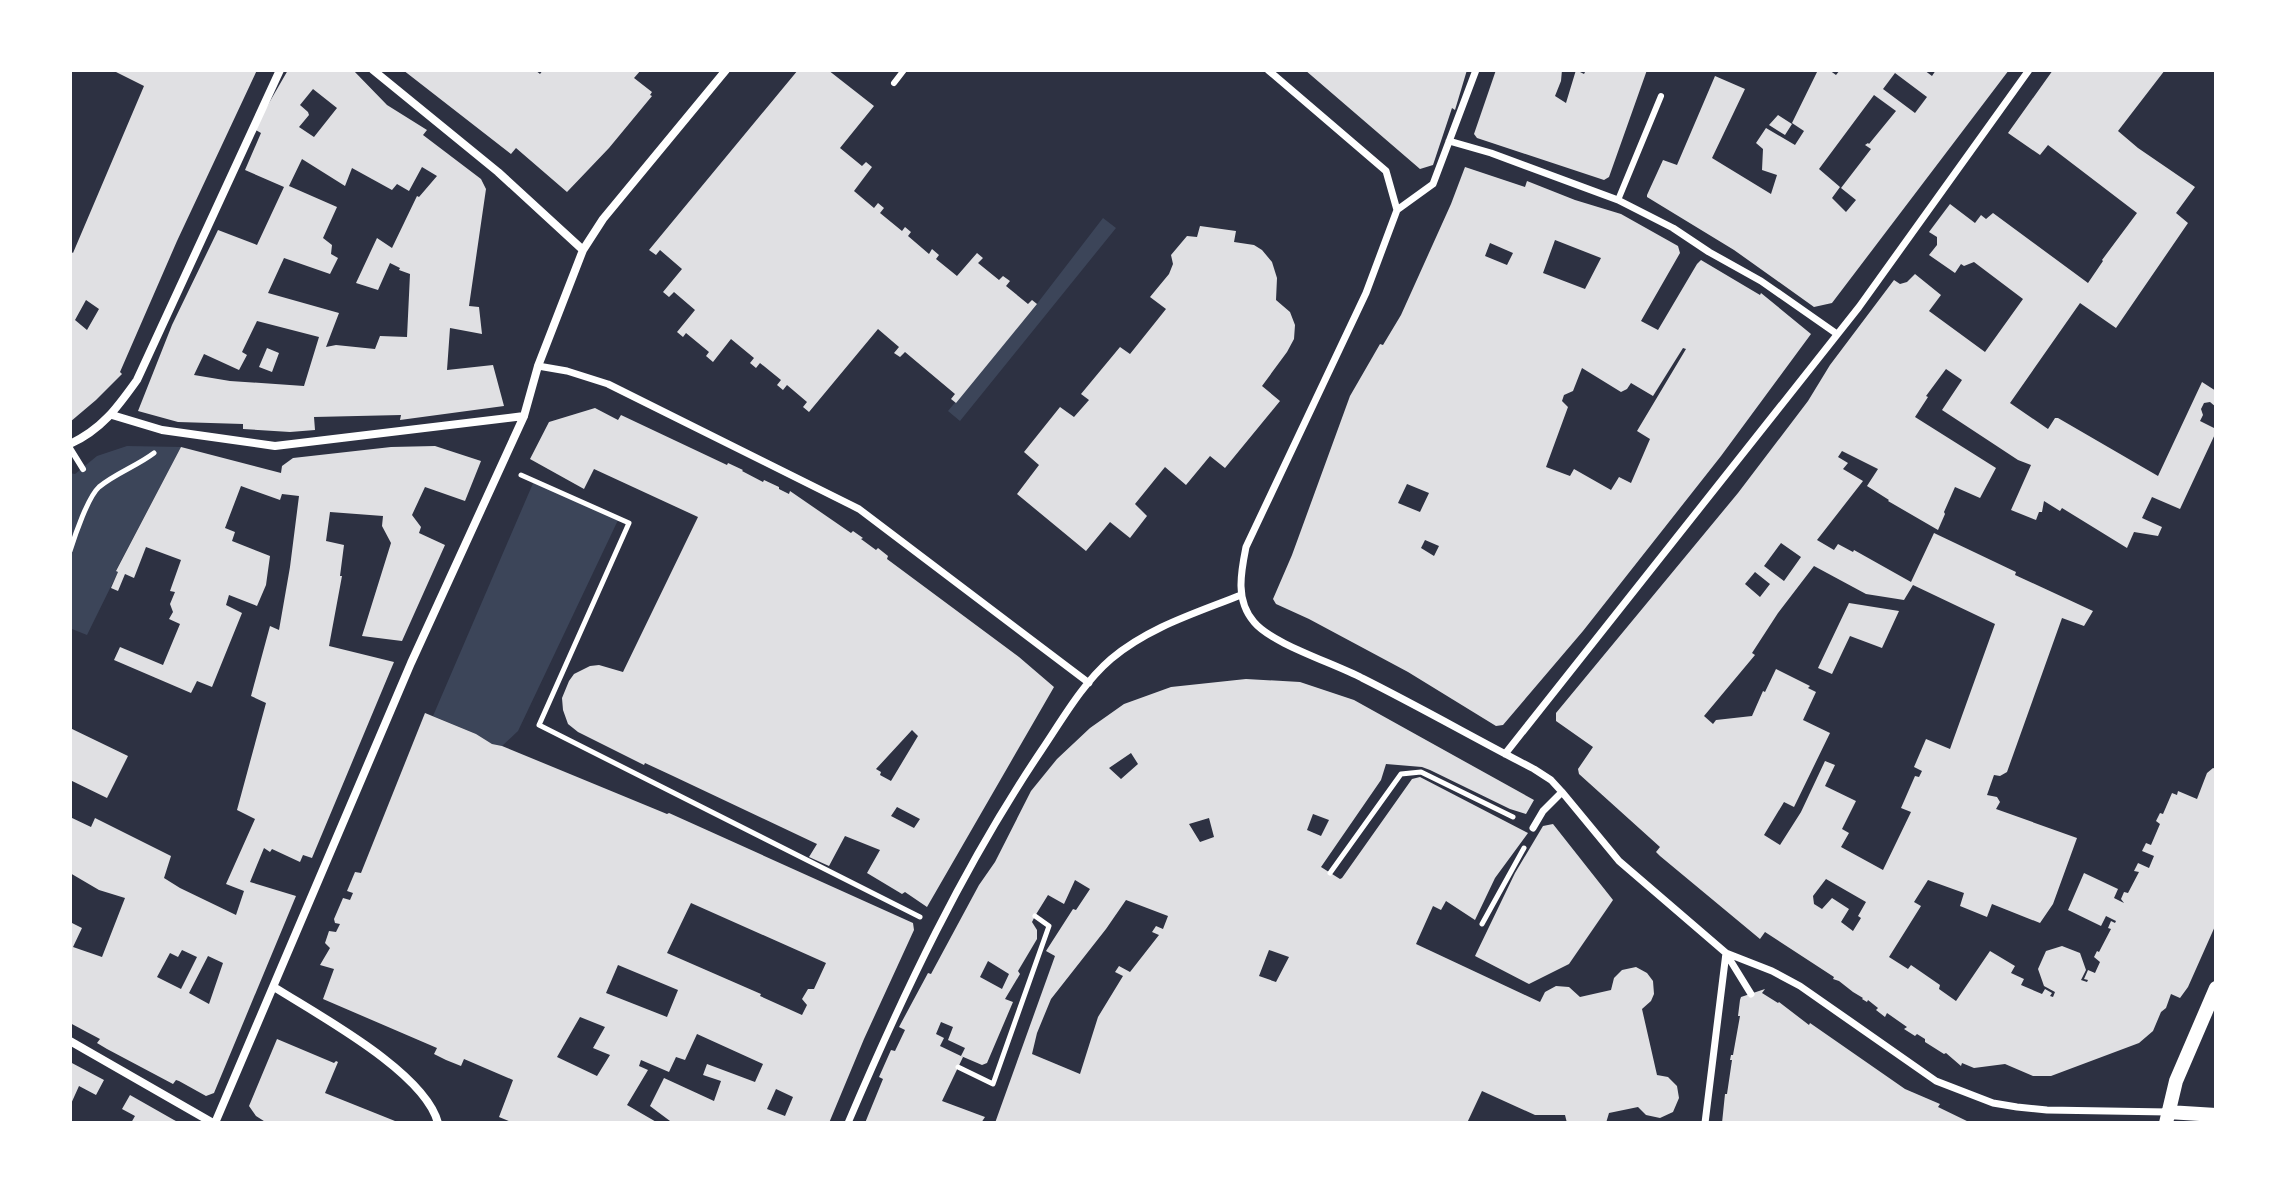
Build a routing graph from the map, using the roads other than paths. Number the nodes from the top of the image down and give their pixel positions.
1 (280, 70) edge
2 (373, 70) edge
3 (726, 70) edge
4 (904, 70) edge
5 (1268, 70) edge
6 (1476, 70) edge
7 (2029, 70) edge
8 (894, 83) dead end
9 (1661, 96) dead end
10 (1449, 141) junction
11 (1618, 200) junction
12 (1397, 210) junction
13 (583, 250) junction
14 (1837, 334) junction
15 (538, 366) junction
16 (112, 415) junction
17 (524, 416) junction
18 (70, 446) edge
19 (83, 469) dead end
20 (1241, 595) junction
21 (1089, 683) junction
22 (1505, 754) junction
23 (1562, 792) junction
24 (1533, 828) road end
25 (1726, 953) junction
26 (274, 987) junction
27 (2216, 988) edge
28 (1751, 994) dead end
29 (70, 1041) edge
30 (2216, 1115) edge
31 (2167, 1117) edge
32 (214, 1123) edge
33 (438, 1123) edge
34 (848, 1123) edge
35 (1705, 1123) edge

1 - 16 street
2 - 13 street
3 - 13 street
4 - 8 lane
5 - 12 street
6 - 10 street
7 - 14 street
9 - 11 lane
10 - 11 street
10 - 12 street
11 - 14 street
12 - 20 street
13 - 15 street
14 - 22 street
15 - 17 street
15 - 21 street
16 - 17 street
16 - 18 street
17 - 26 street
18 - 19 lane
20 - 21 street
20 - 22 street
21 - 34 street
22 - 23 street
23 - 24 street
23 - 25 street
25 - 28 street
25 - 31 street
25 - 35 street
26 - 32 street
26 - 33 street
27 - 31 street
29 - 32 street
30 - 31 street

